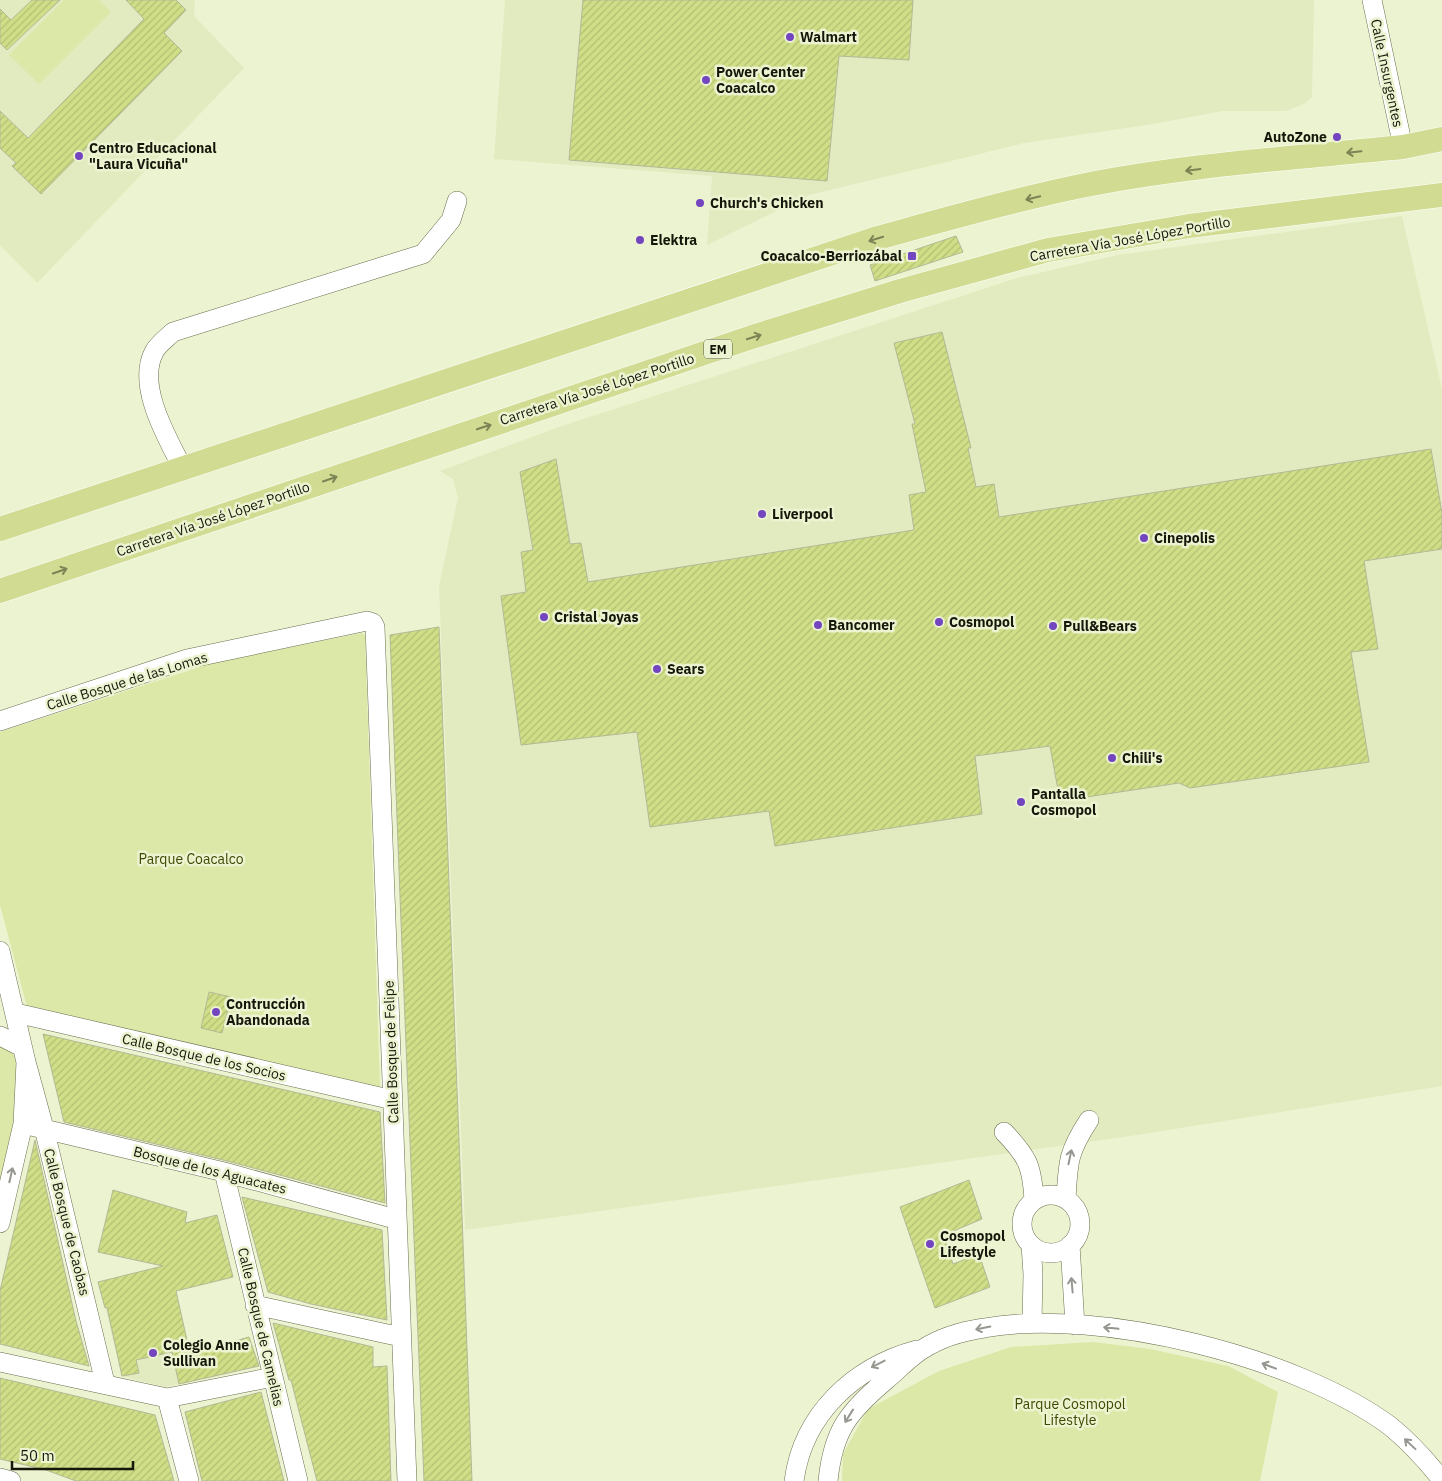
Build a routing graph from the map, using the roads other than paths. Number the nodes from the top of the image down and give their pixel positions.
1 (1372, 0) edge
2 (1442, 139) edge
3 (1402, 147) junction
4 (1442, 195) edge
5 (457, 201) dead end
6 (183, 469) junction
7 (0, 529) edge
8 (5, 592) edge
9 (373, 623) joint
10 (0, 722) edge
11 (1, 960) edge
12 (16, 1013) junction
13 (0, 1036) edge
14 (24, 1054) junction
15 (393, 1100) junction
16 (1089, 1120) dead end
17 (23, 1124) junction
18 (44, 1128) junction
19 (1004, 1132) dead end
20 (224, 1172) junction
21 (1034, 1200) junction
22 (1066, 1200) junction
23 (395, 1219) junction
24 (0, 1223) edge
25 (1030, 1245) junction
26 (1070, 1245) junction
27 (256, 1305) junction
28 (1032, 1323) junction
29 (1075, 1325) junction
30 (401, 1337) junction
31 (923, 1348) junction
32 (0, 1362) edge
33 (273, 1377) junction
34 (105, 1383) junction
35 (168, 1398) junction
36 (0, 1478) edge
37 (1442, 1480) edge
38 (11, 1481) edge
39 (189, 1481) edge
40 (298, 1481) edge
41 (407, 1481) edge
42 (794, 1481) edge
43 (828, 1481) edge

1 - 3 street, Calle Insurgentes
2 - 3 main road
3 -> 6 main road
8 -> 4 main road, Carretera Vía José López Portillo / EM
5 - 6 street
6 - 7 main road
9 - 10 street, Calle Bosque de las Lomas
9 - 15 street, Calle Bosque de Felipe
11 - 12 street
12 - 14 street
12 - 15 street, Calle Bosque de los Socios
13 - 14 street
14 - 17 street
14 - 18 street, Calle Bosque de Caobas
15 - 23 street, Calle Bosque de Felipe
22 -> 16 street
17 - 18 street, Bosque de los Aguacates
24 -> 17 street
18 - 20 street, Bosque de los Aguacates
18 - 34 street, Calle Bosque de Caobas
19 - 21 street
20 - 23 street, Bosque de los Aguacates
20 - 27 street, Calle Bosque de Camelias
21 - 22 street
21 - 25 street
22 - 26 street
23 - 30 street, Calle Bosque de Felipe
25 - 26 street
25 - 28 street
29 -> 26 street
27 - 30 street
27 - 33 street, Calle Bosque de Camelias
28 - 29 street
28 -> 31 street
37 -> 29 street
30 - 41 street, Calle Bosque de Felipe
31 -> 42 street
31 -> 43 street
32 - 34 street
33 - 35 street
33 - 40 street, Calle Bosque de Camelias
34 - 35 street
35 - 39 street
36 - 38 street

